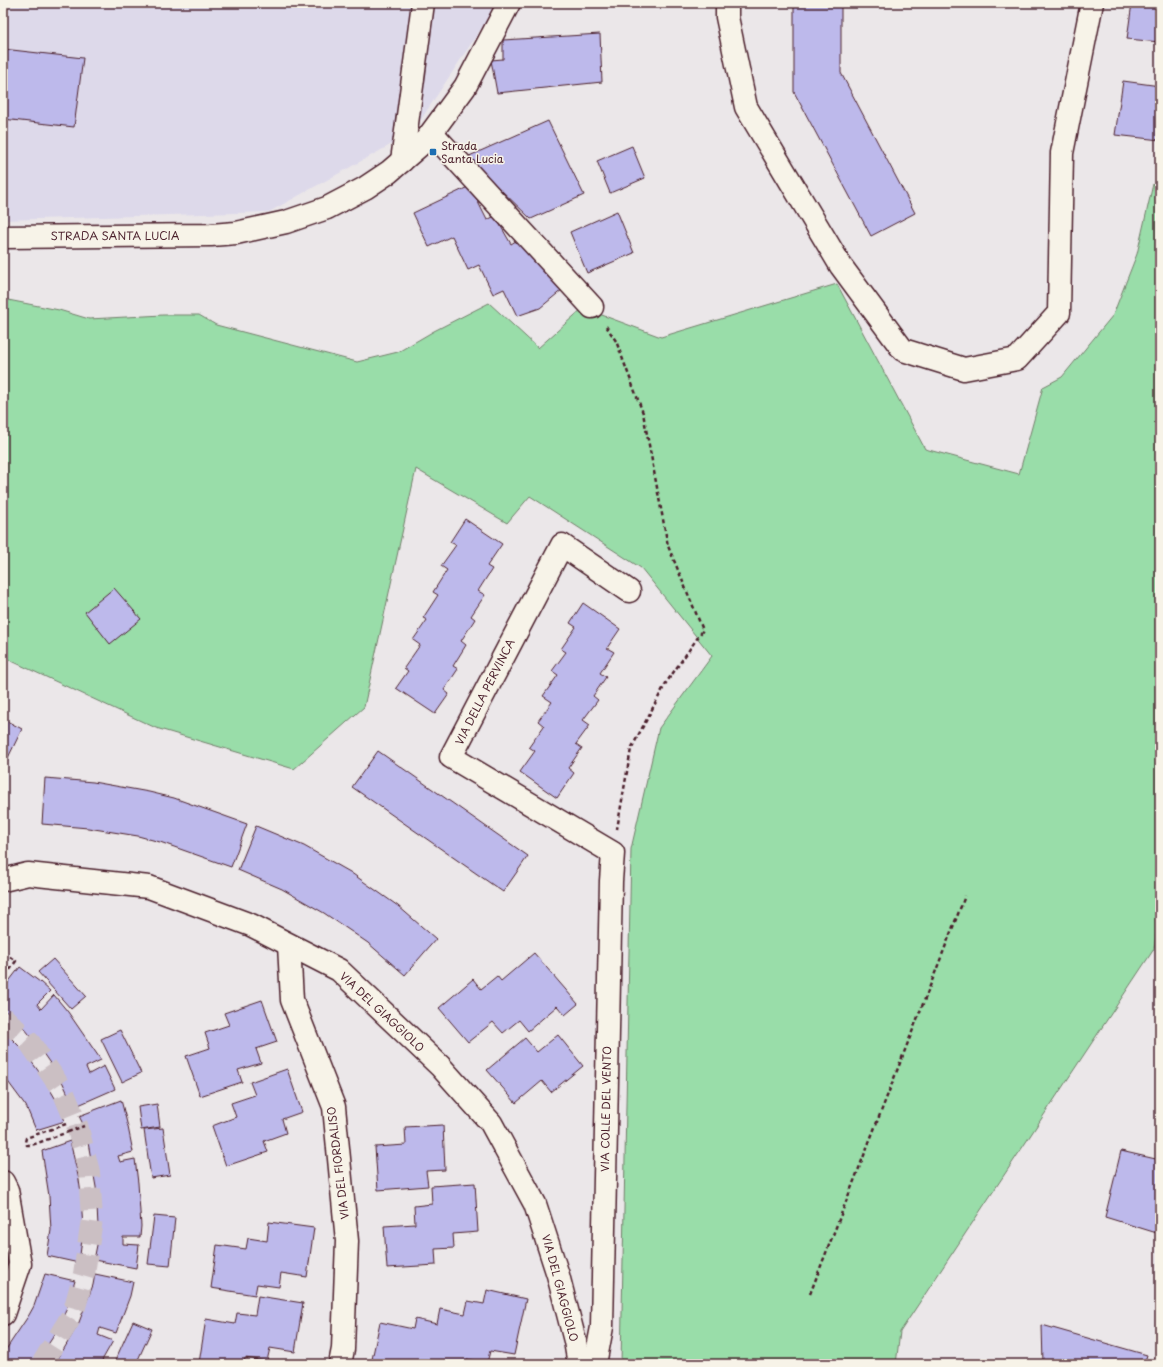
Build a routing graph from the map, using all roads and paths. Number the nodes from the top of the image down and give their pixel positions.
1 (423, 3) edge
2 (509, 3) edge
3 (726, 3) edge
4 (1092, 3) edge
5 (432, 133) junction
6 (402, 161) junction
7 (3, 238) edge
8 (592, 307) dead end
9 (629, 590) dead end
10 (613, 853) joint
11 (3, 880) edge
12 (965, 896) dead end
13 (289, 945) junction
14 (3, 958) edge
15 (3, 980) edge
16 (66, 1124) dead end
17 (84, 1126) dead end
18 (3, 1182) edge
19 (810, 1294) dead end
20 (3, 1314) edge
21 (340, 1364) edge
22 (579, 1364) edge
23 (595, 1364) edge

1 - 6 street
2 - 5 street, STRADA SANTA LUCIA
3 - 4 street
5 - 6 street, STRADA SANTA LUCIA
5 - 8 street
6 - 7 street, STRADA SANTA LUCIA
9 - 10 street, VIA DELLA PERVINCA
10 - 23 street, VIA COLLE DEL VENTO
11 - 13 street, VIA DEL GIAGGIOLO
12 - 19 path
13 - 21 street, VIA DEL FIORDALISO
13 - 22 street, VIA DEL GIAGGIOLO
14 - 15 path
16 - 17 path, bridge
18 - 20 street

